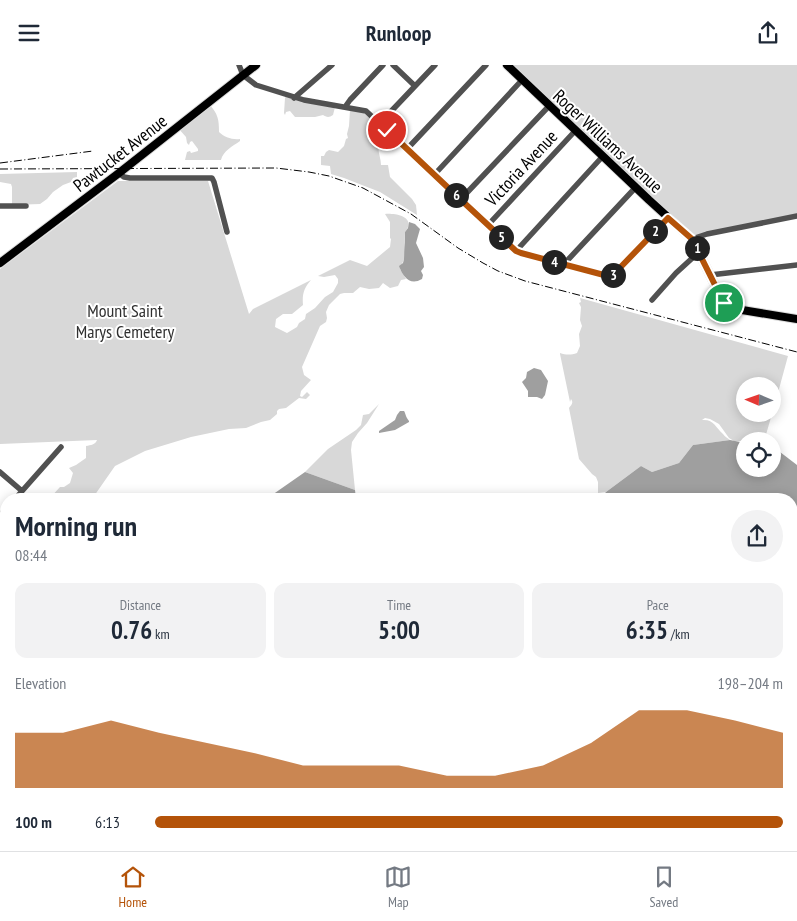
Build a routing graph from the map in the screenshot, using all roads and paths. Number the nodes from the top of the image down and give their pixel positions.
1 (239, 65) edge
2 (256, 65) edge
3 (332, 65) edge
4 (383, 65) edge
5 (393, 65) edge
6 (436, 65) edge
7 (486, 65) edge
8 (507, 65) edge
9 (243, 75) junction
10 (522, 80) junction
11 (415, 86) junction
12 (294, 97) junction
13 (549, 106) junction
14 (345, 107) junction
15 (380, 123) junction
16 (575, 131) junction
17 (407, 149) junction
18 (603, 156) junction
19 (120, 173) junction
20 (434, 175) junction
21 (636, 187) junction
22 (460, 199) junction
23 (0, 206) edge
24 (26, 206) dead end
25 (797, 217) edge
26 (668, 218) junction
27 (488, 225) junction
28 (227, 232) dead end
29 (692, 239) junction
30 (516, 251) junction
31 (699, 252) junction
32 (0, 263) edge
33 (564, 264) junction
34 (797, 265) edge
35 (710, 275) junction
36 (652, 300) dead end
37 (797, 319) edge
38 (61, 447) dead end
39 (0, 471) edge
40 (22, 491) joint

1 - 9 street
2 - 9 main road, Pawtucket Avenue
3 - 12 street
4 - 14 street
5 - 11 street
6 - 11 street
7 - 17 street
8 - 10 main road, Roger Williams Avenue
9 - 12 street
9 - 19 main road, Pawtucket Avenue
10 - 13 main road, Roger Williams Avenue
10 - 20 street
11 - 15 street
12 - 14 street
13 - 16 main road, Roger Williams Avenue
13 - 22 street
14 - 15 street
15 - 17 street
16 - 18 main road, Roger Williams Avenue
16 - 27 street, Victoria Avenue
17 - 20 street
18 - 21 main road, Roger Williams Avenue
18 - 30 street
19 - 28 street
19 - 32 main road, Pawtucket Avenue
20 - 22 street
21 - 26 main road, Roger Williams Avenue
21 - 33 street
22 - 27 street
23 - 24 street
25 - 29 street
26 - 29 main road, Roger Williams Avenue
26 - 33 street
27 - 30 street
29 - 31 main road, Roger Williams Avenue
30 - 33 street
31 - 35 main road, Roger Williams Avenue
31 - 36 street
34 - 35 street
35 - 37 main road, Roger Williams Avenue
38 - 40 street
39 - 40 street

